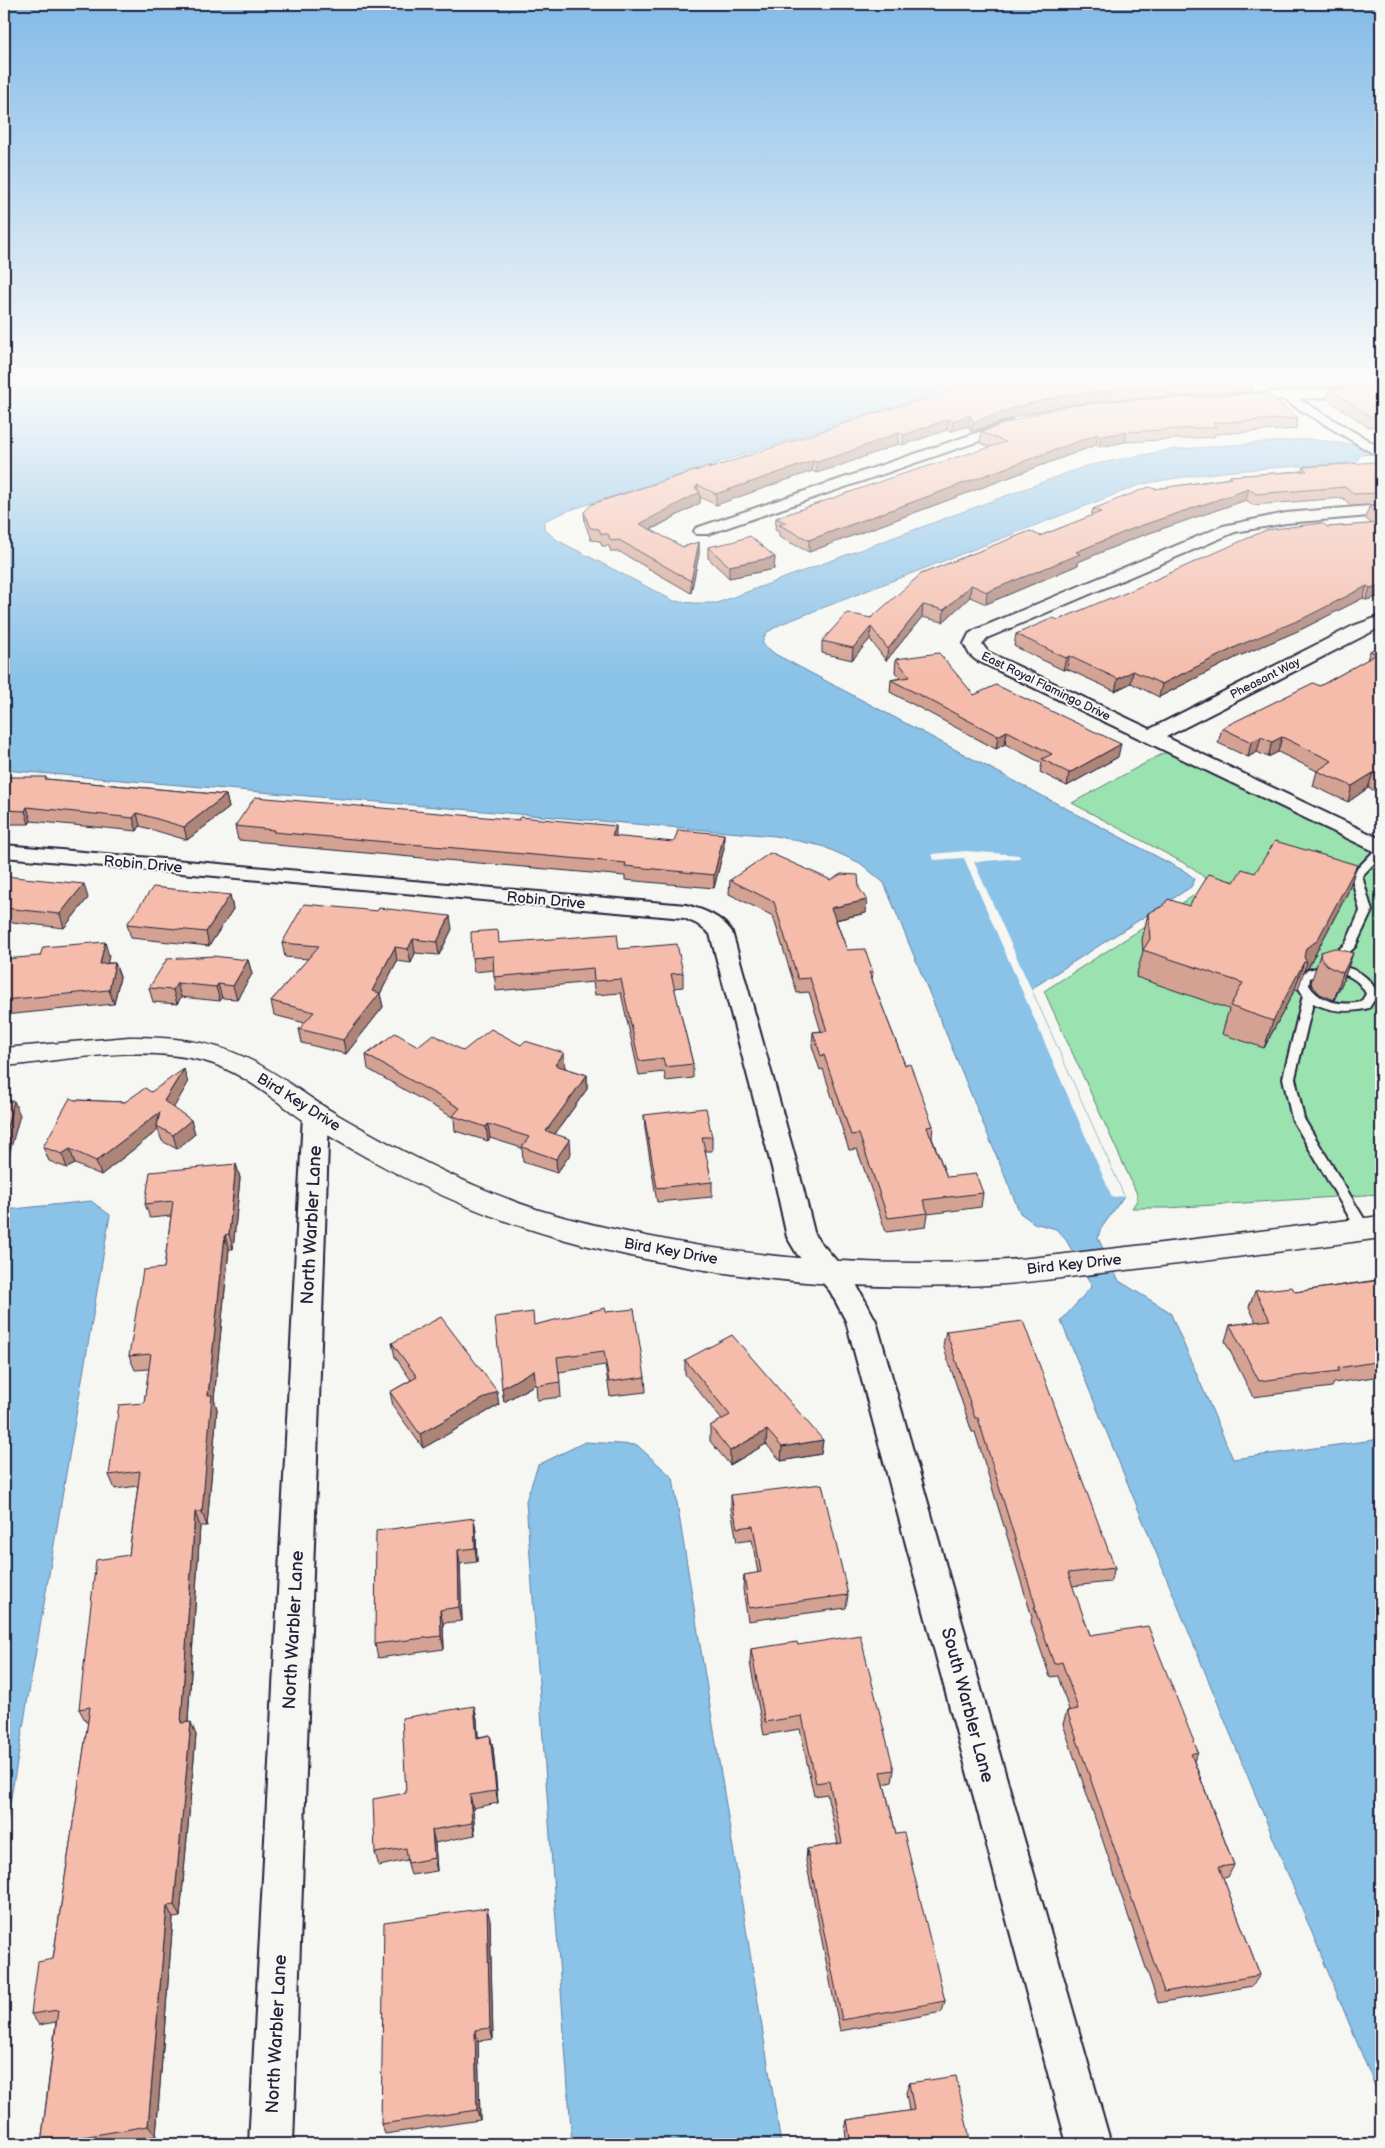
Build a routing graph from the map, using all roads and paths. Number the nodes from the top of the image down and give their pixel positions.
1 (862, 476) edge
2 (1381, 510) edge
3 (702, 531) dead end
4 (1381, 621) edge
5 (1150, 737) junction
6 (1381, 848) edge
7 (4, 851) edge
8 (1327, 968) junction
9 (1309, 995) junction
10 (4, 1057) edge
11 (316, 1115) junction
12 (1372, 1229) edge
13 (831, 1272) junction
14 (271, 2144) edge
15 (1089, 2144) edge

1 - 3 street
2 - 5 street, East Royal Flamingo Drive
4 - 5 street, Pheasant Way
5 - 6 street, East Royal Flamingo Drive
6 - 8 lane
7 - 13 street, Robin Drive
8 - 9 lane
8 - 9 lane
9 - 12 lane
10 - 11 street, Bird Key Drive
11 - 13 street, Bird Key Drive
11 - 14 street, North Warbler Lane
12 - 13 street, Bird Key Drive
13 - 15 street, South Warbler Lane

